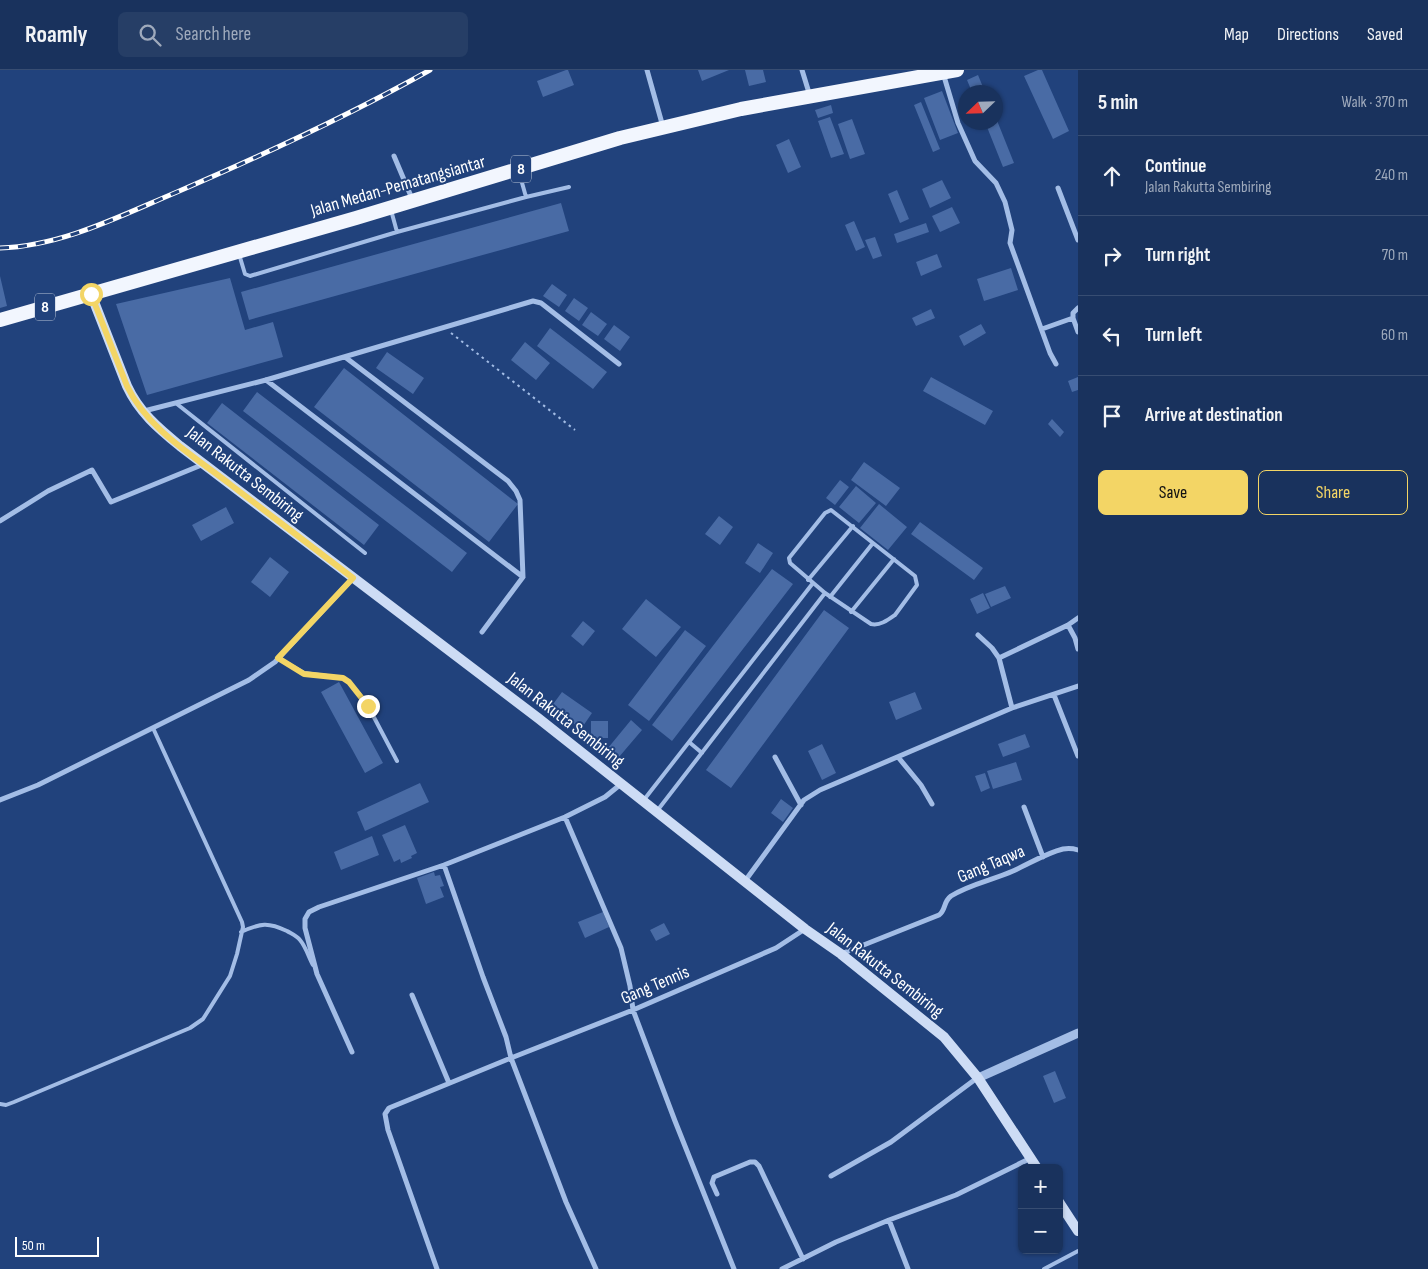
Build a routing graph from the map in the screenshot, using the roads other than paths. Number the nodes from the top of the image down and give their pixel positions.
1 (647, 70) edge
2 (802, 70) edge
3 (948, 71) edge
4 (810, 96) junction
5 (663, 127) junction
6 (394, 156) dead end
7 (518, 170) junction
8 (569, 187) dead end
9 (1058, 188) dead end
10 (526, 197) junction
11 (413, 201) junction
12 (391, 208) junction
13 (397, 232) junction
14 (1078, 240) edge
15 (238, 252) junction
16 (91, 294) junction
17 (1078, 308) edge
18 (1073, 318) junction
19 (0, 320) edge
20 (1042, 329) junction
21 (1078, 332) edge
22 (345, 357) junction
23 (619, 364) dead end
24 (1056, 364) dead end
25 (266, 380) junction
26 (177, 404) junction
27 (143, 412) junction
28 (204, 464) junction
29 (0, 521) edge
30 (853, 526) junction
31 (873, 543) junction
32 (365, 553) dead end
33 (894, 559) junction
34 (523, 577) junction
35 (353, 578) junction
36 (808, 580) junction
37 (813, 583) junction
38 (825, 593) junction
39 (830, 597) junction
40 (851, 612) junction
41 (1078, 618) edge
42 (1068, 626) junction
43 (482, 632) dead end
44 (978, 635) dead end
45 (1078, 649) edge
46 (278, 658) junction
47 (999, 658) junction
48 (1078, 686) edge
49 (1054, 695) junction
50 (1012, 708) junction
51 (153, 728) junction
52 (689, 742) junction
53 (702, 753) junction
54 (775, 756) dead end
55 (1078, 756) edge
56 (898, 757) junction
57 (397, 761) dead end
58 (621, 784) junction
59 (0, 800) edge
60 (644, 801) junction
61 (801, 804) junction
62 (932, 804) dead end
63 (1024, 807) dead end
64 (656, 811) junction
65 (565, 817) junction
66 (1078, 850) edge
67 (1043, 857) junction
68 (444, 865) junction
69 (745, 881) junction
70 (805, 929) junction
71 (242, 932) junction
72 (841, 954) junction
73 (318, 974) junction
74 (412, 995) dead end
75 (633, 1010) junction
76 (1078, 1034) edge
77 (352, 1052) dead end
78 (511, 1058) junction
79 (978, 1078) junction
80 (449, 1083) junction
81 (0, 1104) edge
82 (1031, 1158) junction
83 (1035, 1164) edge
84 (832, 1176) dead end
85 (717, 1194) dead end
86 (1063, 1208) edge
87 (889, 1220) junction
88 (1078, 1232) edge
89 (1078, 1251) edge
90 (803, 1259) junction
91 (437, 1269) edge
92 (596, 1269) edge
93 (734, 1269) edge
94 (782, 1269) edge
95 (908, 1269) edge
96 (1044, 1269) edge

1 - 5 street
2 - 4 street
3 - 4 highway, Jalan Medan-Pematangsiantar / 8
3 - 20 street
4 - 5 highway, Jalan Medan-Pematangsiantar / 8
5 - 7 highway, Jalan Medan-Pematangsiantar / 8
6 - 11 street
7 - 10 lane
7 - 11 highway, Jalan Medan-Pematangsiantar / 8
8 - 10 lane
9 - 14 street
10 - 13 lane
11 - 12 highway, Jalan Medan-Pematangsiantar / 8
12 - 13 lane
12 - 15 highway, Jalan Medan-Pematangsiantar / 8
13 - 15 lane
15 - 16 highway, Jalan Medan-Pematangsiantar / 8
16 - 19 highway, Jalan Medan-Pematangsiantar / 8
16 - 27 main road, Jalan Rakutta Sembiring
17 - 18 street
18 - 20 street
18 - 21 street
20 - 24 street
22 - 23 street
22 - 25 street
22 - 34 street
25 - 26 street
25 - 34 street
26 - 27 street
26 - 32 lane
27 - 28 main road, Jalan Rakutta Sembiring
28 - 29 street
28 - 35 main road, Jalan Rakutta Sembiring
30 - 31 lane
30 - 36 lane
30 - 36 lane
31 - 33 lane
31 - 39 lane
33 - 40 lane
33 - 40 lane
34 - 43 street
35 - 46 street
35 - 58 main road, Jalan Rakutta Sembiring
36 - 37 lane
37 - 38 lane
37 - 52 lane
38 - 39 lane
38 - 53 lane
39 - 40 lane
41 - 42 street
42 - 45 street
42 - 47 street
44 - 47 street
46 - 51 street
46 - 57 lane
47 - 50 street
48 - 49 street
49 - 50 street
49 - 55 street
50 - 56 street
51 - 59 street
51 - 71 lane
52 - 53 lane
52 - 60 lane
53 - 64 lane
54 - 61 street
56 - 61 street
56 - 62 street
58 - 60 main road, Jalan Rakutta Sembiring
58 - 65 street
60 - 64 main road, Jalan Rakutta Sembiring
61 - 69 street
63 - 67 street
64 - 69 main road, Jalan Rakutta Sembiring
65 - 68 street
65 - 75 street
66 - 67 street, Gang Taqwa
67 - 72 street, Gang Taqwa
68 - 73 street
68 - 78 street
69 - 70 main road, Jalan Rakutta Sembiring
70 - 72 main road, Jalan Rakutta Sembiring
70 - 75 street, Gang Tennis
71 - 73 lane
71 - 81 lane
72 - 79 main road, Jalan Rakutta Sembiring
73 - 77 street
74 - 80 street
75 - 78 street, Gang Tennis
75 - 93 street
76 - 79 street
78 - 80 street, Gang Tennis
78 - 92 street
79 - 82 main road, Jalan Rakutta Sembiring
79 - 84 street
80 - 91 street, Gang Tennis
82 - 83 main road, Jalan Rakutta Sembiring
82 - 87 street
85 - 90 street
86 - 88 main road
87 - 90 street
87 - 95 street
89 - 96 lane
90 - 94 street

